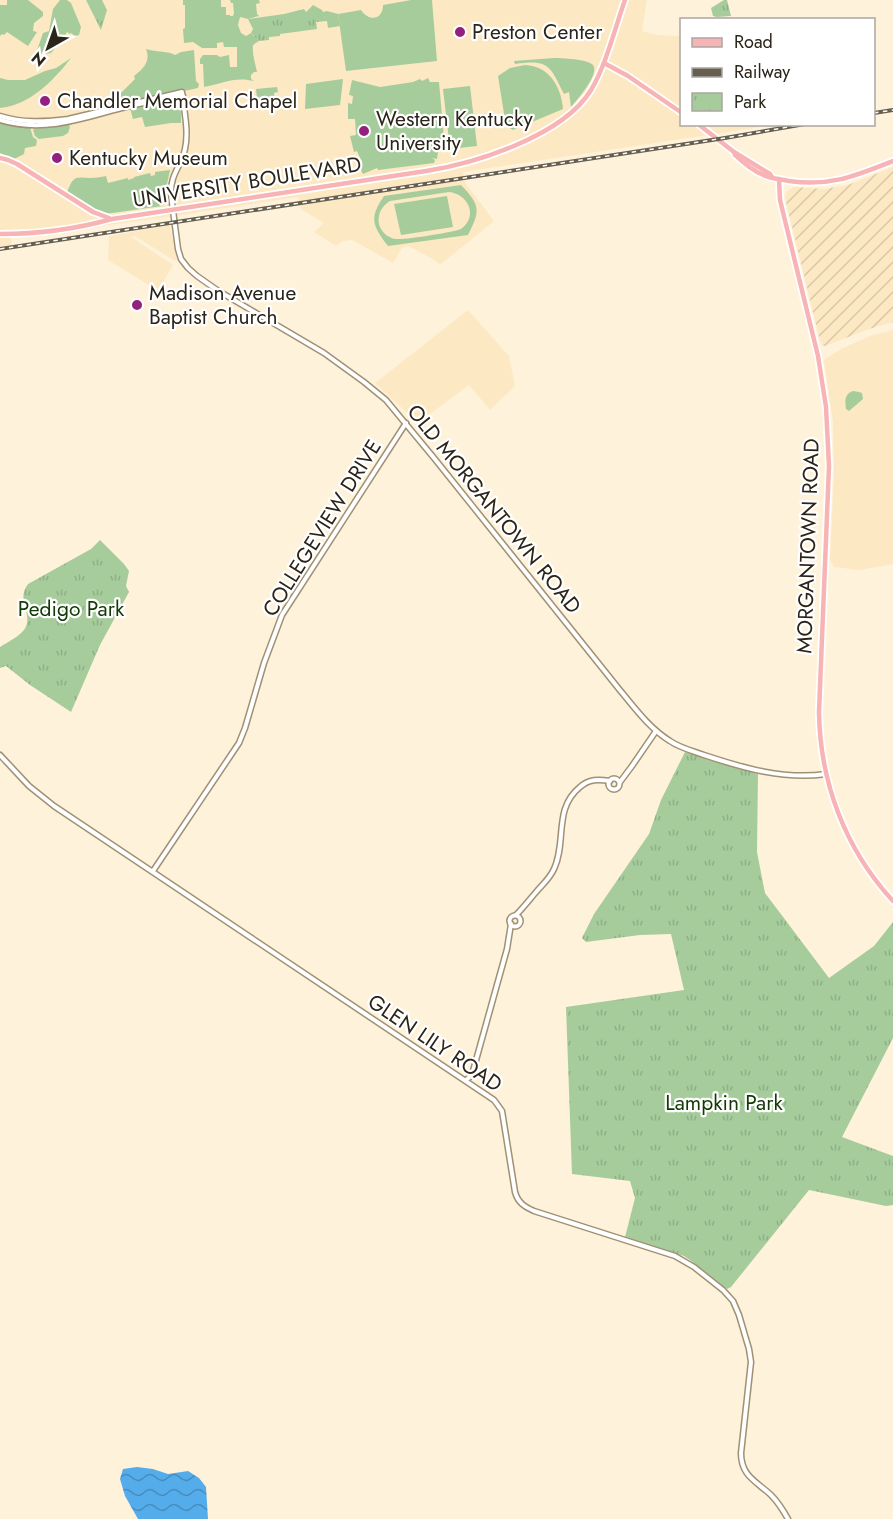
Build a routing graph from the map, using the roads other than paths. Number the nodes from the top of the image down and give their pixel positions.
1 (625, 0) edge
2 (604, 63) junction
3 (680, 112) edge
4 (0, 118) edge
5 (701, 126) edge
6 (0, 158) edge
7 (893, 161) edge
8 (778, 179) junction
9 (172, 210) junction
10 (112, 219) junction
11 (0, 234) edge
12 (406, 423) junction
13 (656, 731) junction
14 (0, 755) edge
15 (826, 774) junction
16 (601, 780) junction
17 (610, 781) junction
18 (618, 781) junction
19 (609, 786) junction
20 (153, 872) junction
21 (893, 901) edge
22 (518, 917) junction
23 (513, 925) junction
24 (466, 1080) junction
25 (788, 1519) edge

1 - 2 main road, UNIVERSITY BOULEVARD
2 - 3 main road
2 - 9 main road, UNIVERSITY BOULEVARD
4 - 9 street, OLD MORGANTOWN ROAD
5 - 8 main road
6 - 10 main road
7 - 8 main road
8 - 15 main road, MORGANTOWN ROAD
9 - 10 main road, UNIVERSITY BOULEVARD
9 - 12 street, OLD MORGANTOWN ROAD
10 - 11 main road, UNIVERSITY BOULEVARD
12 - 13 street, OLD MORGANTOWN ROAD
12 - 20 street, COLLEGEVIEW DRIVE
13 - 15 street, OLD MORGANTOWN ROAD
13 - 18 street
14 - 20 street, GLEN LILY ROAD
15 - 21 main road, MORGANTOWN ROAD
16 - 17 street
16 - 19 street
16 - 22 street
17 - 18 street
17 - 19 street
18 - 19 street
20 - 24 street, GLEN LILY ROAD
22 - 23 street
22 - 23 street
23 - 24 street
24 - 25 street, GLEN LILY ROAD

